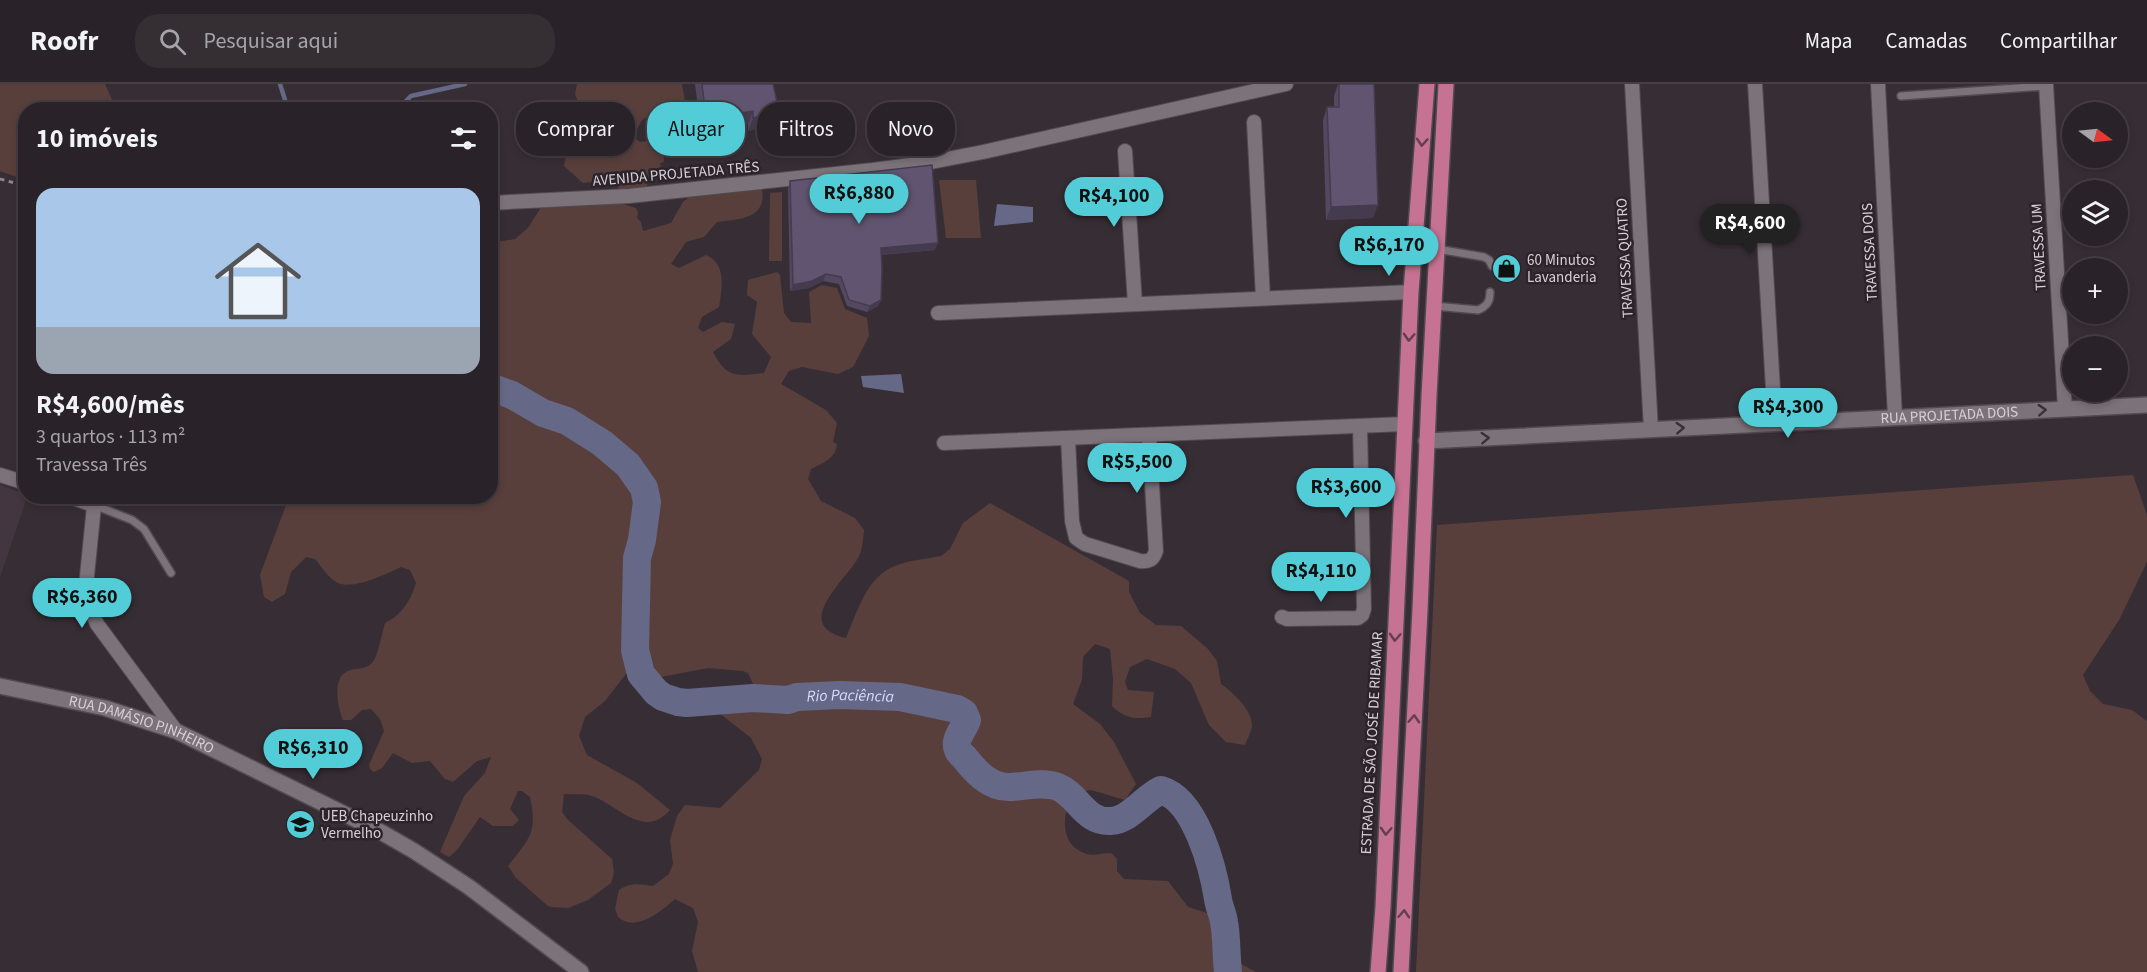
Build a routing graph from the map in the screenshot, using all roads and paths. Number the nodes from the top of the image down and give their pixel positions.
1 (1286, 84) edge
2 (1427, 84) edge
3 (1446, 84) edge
4 (1632, 84) edge
5 (1755, 84) edge
6 (1878, 84) edge
7 (2046, 85) edge
8 (1901, 96) dead end
9 (1254, 122) dead end
10 (1125, 151) dead end
11 (0, 179) edge
12 (18, 184) edge
13 (498, 203) edge
14 (1437, 249) junction
15 (1492, 266) dead end
16 (1411, 292) junction
17 (1490, 292) dead end
18 (1263, 298) junction
19 (1135, 304) junction
20 (1434, 306) junction
21 (938, 313) dead end
22 (2147, 405) edge
23 (2065, 409) junction
24 (1895, 417) junction
25 (1775, 423) junction
26 (1405, 424) junction
27 (1360, 426) junction
28 (1651, 430) junction
29 (1149, 435) junction
30 (1068, 438) junction
31 (1426, 441) junction
32 (944, 444) dead end
33 (0, 475) edge
34 (18, 481) edge
35 (94, 504) edge
36 (100, 504) edge
37 (171, 573) dead end
38 (1282, 617) dead end
39 (0, 686) edge
40 (177, 730) junction
41 (581, 972) edge
42 (1378, 972) edge
43 (1401, 972) edge

1 - 13 street, AVENIDA PROJETADA TRÊS
2 -> 16 main road, ESTRADA DE SÃO JOSÉ DE RIBAMAR
3 - 14 main road
4 - 28 street, TRAVESSA QUATRO
5 - 25 street
6 - 24 street, TRAVESSA DOIS
7 - 8 lane
7 - 23 street, TRAVESSA UM
9 - 18 street
10 - 19 street
11 - 12 path
14 - 15 lane
14 - 20 main road
16 - 18 street
16 -> 26 main road, ESTRADA DE SÃO JOSÉ DE RIBAMAR
17 - 20 lane
18 - 19 street
19 - 21 street
20 - 31 main road
22 - 23 street, RUA PROJETADA DOIS
24 -> 23 street, RUA PROJETADA DOIS
24 - 25 street, RUA PROJETADA DOIS
28 -> 25 street, RUA PROJETADA DOIS
26 - 27 street
26 -> 42 main road, ESTRADA DE SÃO JOSÉ DE RIBAMAR
27 - 29 street
27 - 38 street
31 -> 28 street, RUA PROJETADA DOIS
29 - 30 street
29 - 30 street
30 - 32 street
43 -> 31 main road
33 - 34 street
35 - 40 street
36 - 37 lane
39 - 40 street, RUA DAMÁSIO PINHEIRO
40 - 41 street, RUA DAMÁSIO PINHEIRO

